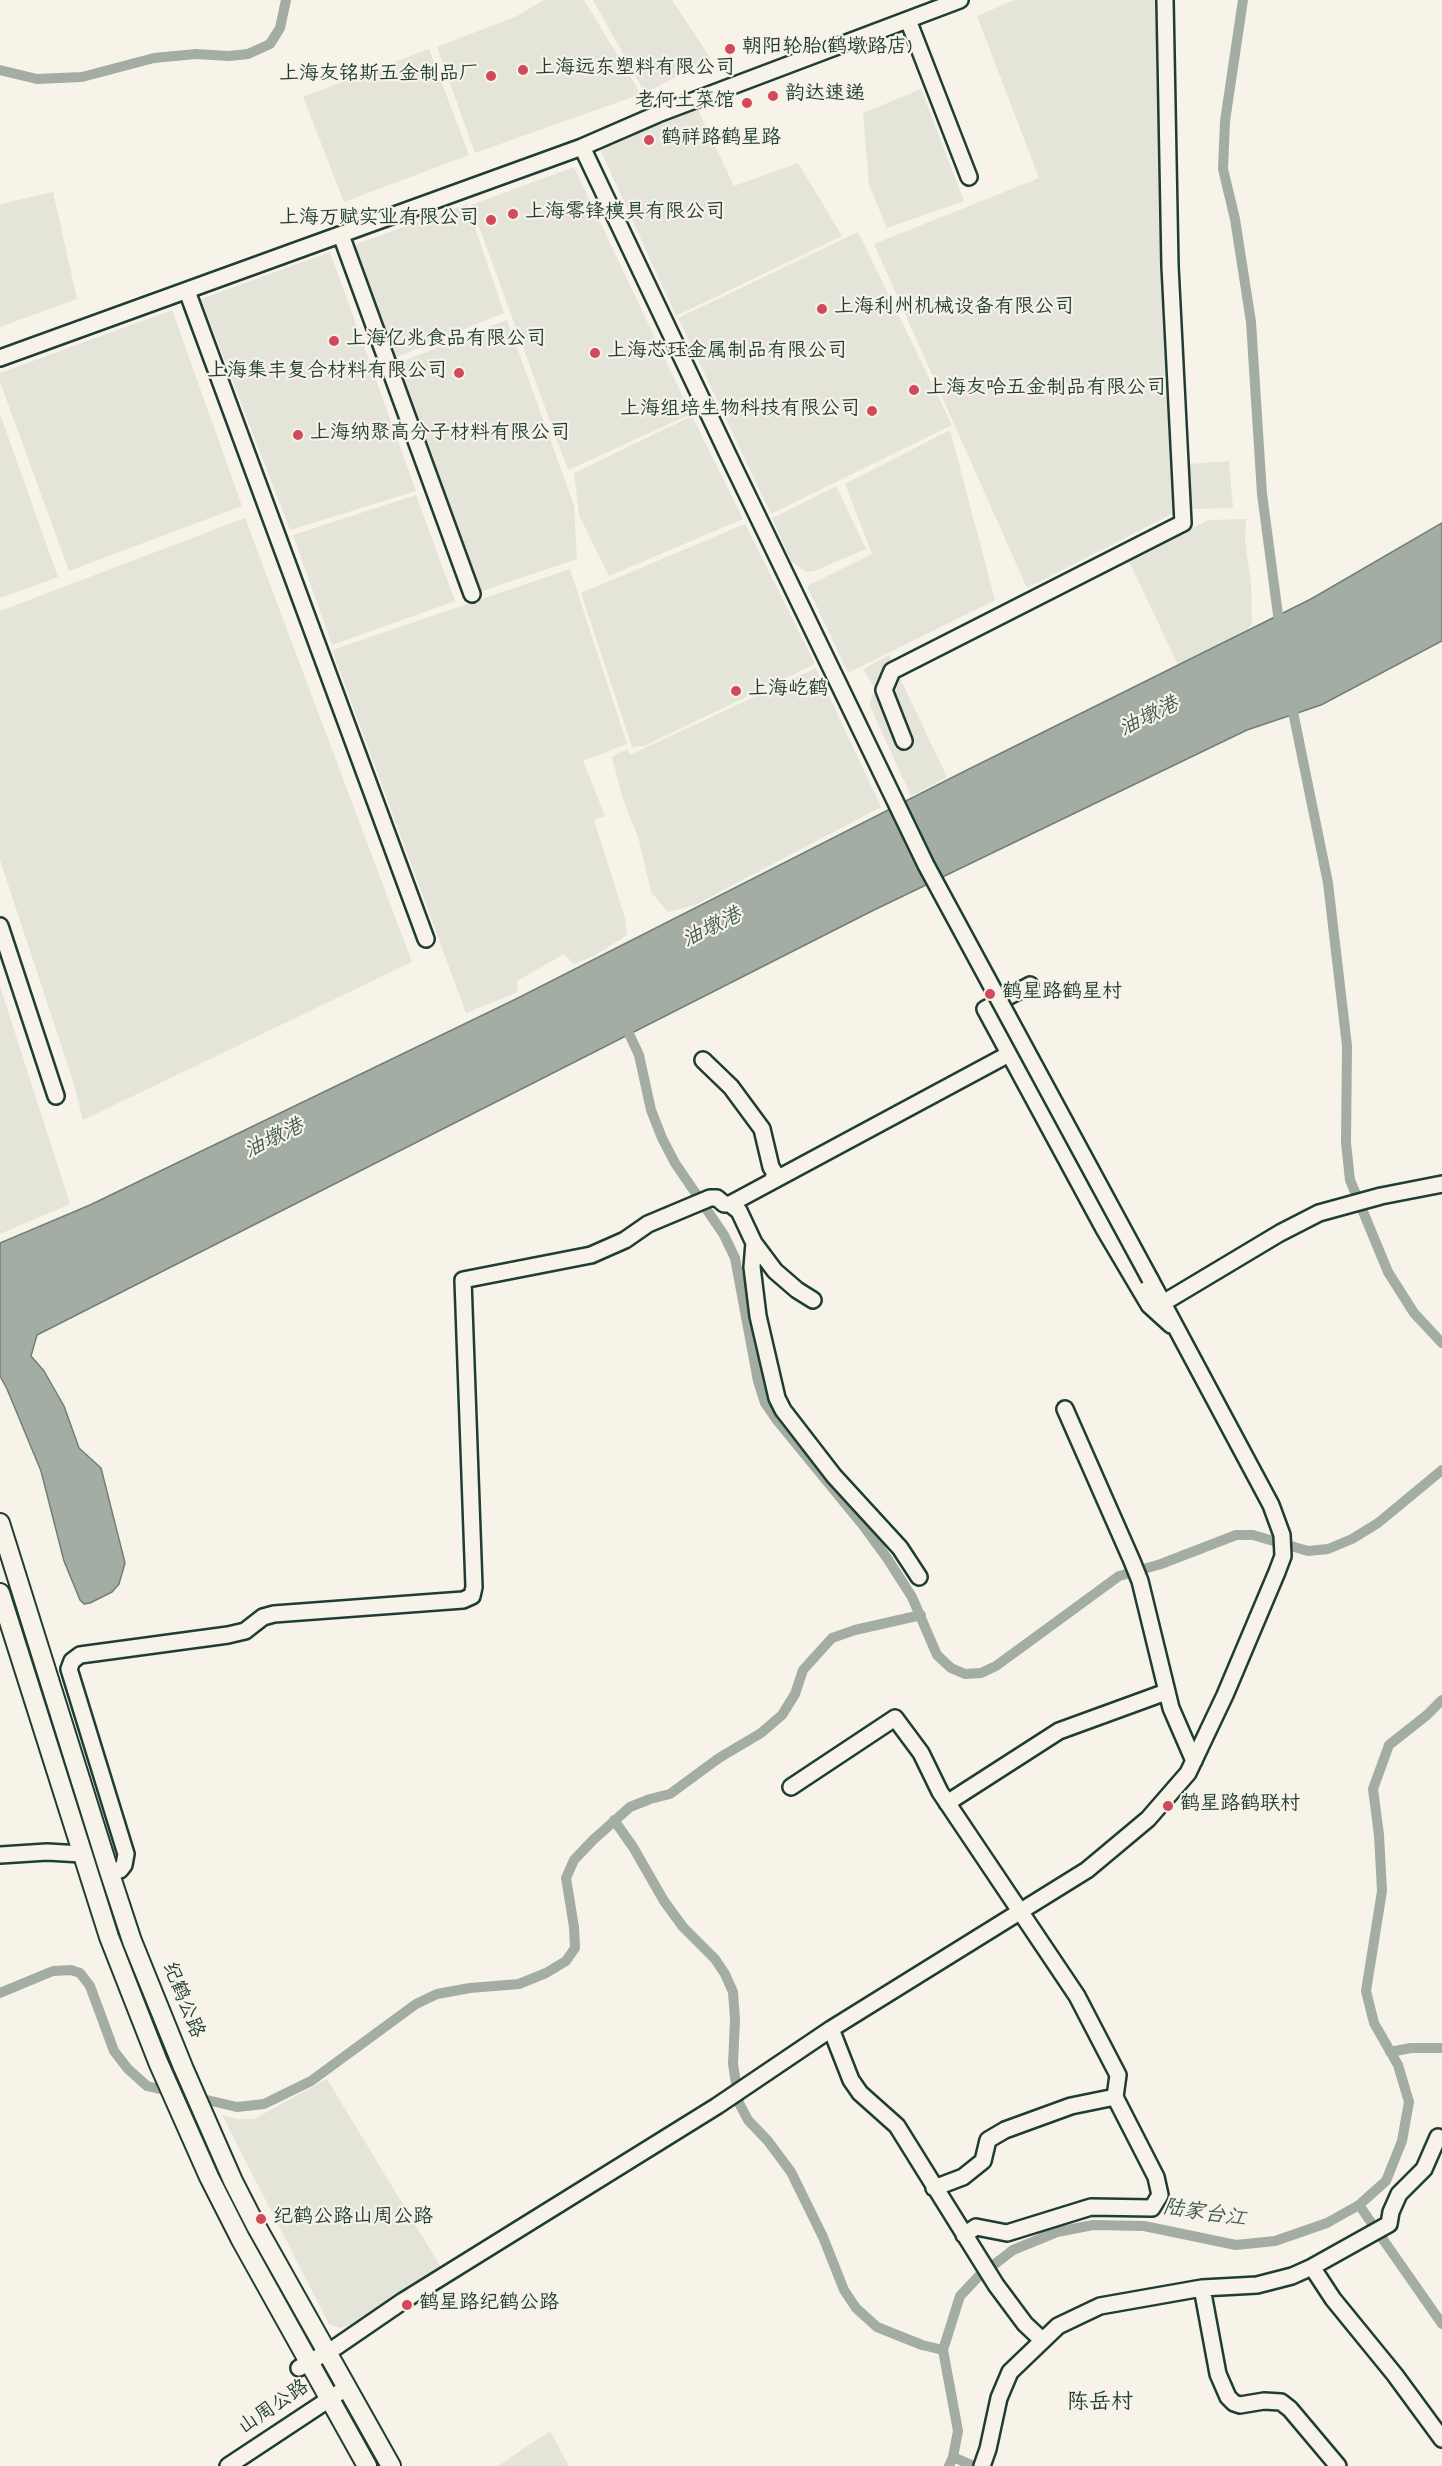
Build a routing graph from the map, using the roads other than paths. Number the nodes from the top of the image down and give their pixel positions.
1 (960, 0) edge
2 (1165, 0) edge
3 (908, 20) junction
4 (582, 147) junction
5 (969, 177) dead end
6 (341, 235) junction
7 (187, 291) junction
8 (0, 358) edge
9 (472, 594) dead end
10 (904, 741) dead end
11 (0, 926) edge
12 (426, 939) dead end
13 (1030, 985) dead end
14 (1009, 1054) junction
15 (703, 1060) dead end
16 (56, 1096) dead end
17 (772, 1180) junction
18 (1442, 1184) edge
19 (730, 1204) junction
20 (754, 1243) junction
21 (813, 1300) dead end
22 (1163, 1303) junction
23 (1178, 1331) junction
24 (1065, 1409) dead end
25 (0, 1523) edge
26 (919, 1577) dead end
27 (0, 1593) edge
28 (1166, 1692) junction
29 (1194, 1761) junction
30 (791, 1787) dead end
31 (947, 1803) junction
32 (82, 1854) junction
33 (0, 1855) edge
34 (109, 1871) junction
35 (1020, 1912) junction
36 (831, 2029) junction
37 (1115, 2097) junction
38 (1438, 2137) dead end
39 (934, 2188) junction
40 (963, 2235) junction
41 (1312, 2267) junction
42 (1202, 2288) junction
43 (1042, 2340) junction
44 (326, 2353) junction
45 (304, 2365) junction
46 (346, 2388) junction
47 (328, 2399) junction
48 (1442, 2439) edge
49 (228, 2466) edge
50 (367, 2466) edge
51 (391, 2466) edge
52 (982, 2466) edge
53 (1338, 2466) edge

1 - 3 street
2 - 10 street
3 - 4 street
3 - 5 street
4 - 6 street
4 - 22 street, bridge
6 - 7 street
6 - 9 street
7 - 8 street
7 - 12 street
11 - 16 street
13 - 14 street
14 - 17 street
14 - 23 street
15 - 17 street
17 - 19 street
18 - 22 street
19 - 20 street
19 - 34 street
20 - 21 street
20 - 26 street
22 - 23 street
23 - 29 street
24 - 28 street
25 - 34 main road, 纪鹤公路
27 - 32 main road
28 - 29 street
28 - 31 street
29 - 35 street
30 - 31 street
31 - 35 street
32 - 33 street
32 - 45 main road
34 - 44 main road, 纪鹤公路
35 - 36 street
35 - 37 street
36 - 39 street
36 - 44 street
37 - 39 street
37 - 40 street
38 - 41 street
39 - 40 street
40 - 43 street
41 - 42 street
41 - 48 street
42 - 43 street
42 - 53 street
43 - 52 street
44 - 45 street
44 - 46 main road, 纪鹤公路
45 - 47 main road
46 - 47 street, 山周公路
46 - 51 main road, 纪鹤公路
47 - 49 street, 山周公路
47 - 50 main road

